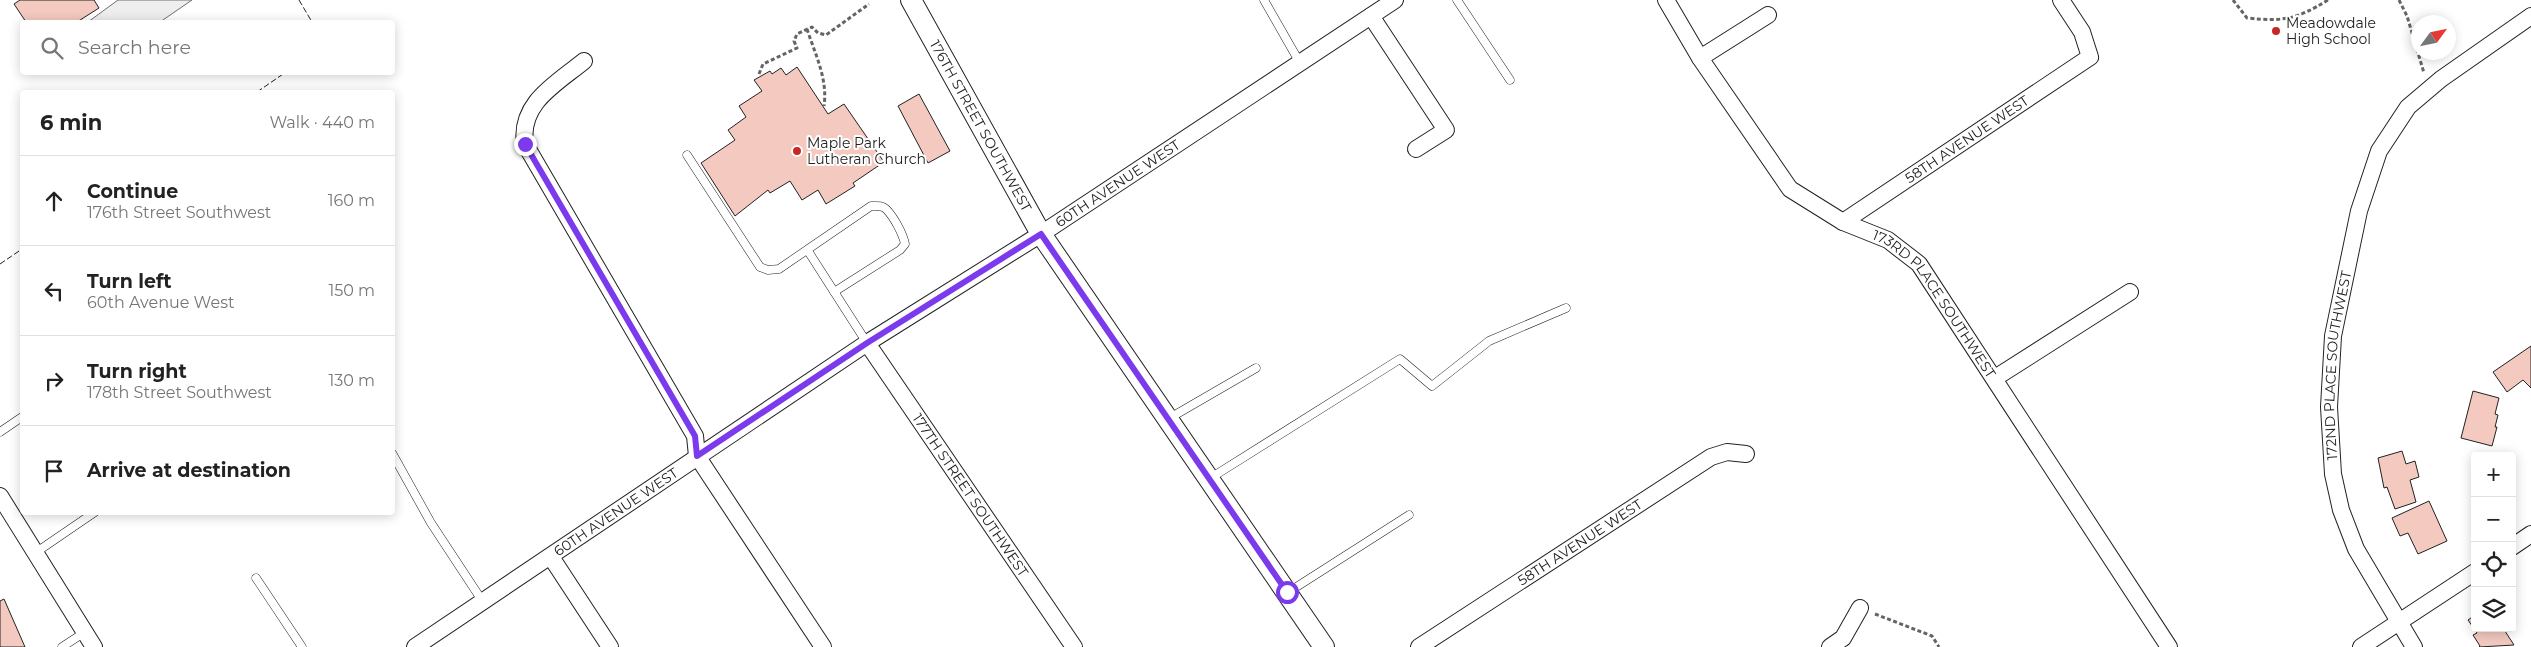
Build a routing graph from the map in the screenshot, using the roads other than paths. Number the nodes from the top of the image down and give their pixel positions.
1 (911, 0) edge
2 (1264, 0) edge
3 (1395, 0) edge
4 (1457, 0) edge
5 (1666, 0) edge
6 (2061, 0) edge
7 (1768, 15) dead end
8 (1371, 16) junction
9 (2531, 16) edge
10 (1700, 58) junction
11 (584, 61) dead end
12 (1300, 63) junction
13 (1510, 80) dead end
14 (1416, 149) dead end
15 (687, 155) dead end
16 (1843, 222) junction
17 (1041, 234) junction
18 (808, 251) junction
19 (834, 292) junction
20 (2130, 292) dead end
21 (1566, 308) dead end
22 (867, 343) junction
23 (1256, 368) dead end
24 (1995, 378) junction
25 (20, 418) edge
26 (1168, 419) junction
27 (0, 432) edge
28 (1746, 454) dead end
29 (697, 456) junction
30 (395, 458) edge
31 (1209, 479) junction
32 (0, 496) edge
33 (90, 515) edge
34 (1409, 515) dead end
35 (2531, 534) edge
36 (2516, 544) edge
37 (35, 553) junction
38 (551, 557) junction
39 (2471, 575) edge
40 (256, 578) dead end
41 (1287, 592) junction
42 (483, 602) junction
43 (1860, 608) road end
44 (2398, 623) junction
45 (85, 632) junction
46 (62, 647) edge
47 (94, 647) edge
48 (302, 647) edge
49 (415, 647) edge
50 (610, 647) edge
51 (824, 647) edge
52 (1074, 647) edge
53 (1324, 647) edge
54 (1419, 647) edge
55 (1830, 647) edge
56 (2169, 647) edge
57 (2361, 647) edge
58 (2414, 647) edge

1 - 17 street, 176TH STREET SOUTHWEST
2 - 12 lane
3 - 8 street, 60TH AVENUE WEST
4 - 13 lane
5 - 10 street, 173RD PLACE SOUTHWEST
6 - 16 street, 58TH AVENUE WEST
7 - 10 street
8 - 12 street, 60TH AVENUE WEST
8 - 14 street
9 - 44 street, 172ND PLACE SOUTHWEST
10 - 16 street, 173RD PLACE SOUTHWEST
11 - 29 street
12 - 17 street, 60TH AVENUE WEST
15 - 18 lane
16 - 24 street, 173RD PLACE SOUTHWEST
17 - 22 street, 60TH AVENUE WEST
17 - 26 street, 176TH STREET SOUTHWEST
18 - 19 lane
18 - 19 lane
19 - 22 lane
20 - 24 street
21 - 31 lane
22 - 29 street, 60TH AVENUE WEST
22 - 52 street, 177TH STREET SOUTHWEST
23 - 26 lane
24 - 56 street, 173RD PLACE SOUTHWEST
25 - 27 lane
26 - 31 street, 176TH STREET SOUTHWEST
28 - 54 street, 58TH AVENUE WEST
29 - 38 street, 60TH AVENUE WEST
29 - 51 street
30 - 42 lane
31 - 41 street, 176TH STREET SOUTHWEST
32 - 37 street
33 - 37 lane
34 - 41 lane
35 - 36 street
37 - 45 street
38 - 42 street, 60TH AVENUE WEST
38 - 50 street
39 - 44 street
40 - 48 lane
41 - 53 street, 176TH STREET SOUTHWEST
42 - 49 street, 60TH AVENUE WEST
43 - 55 street
44 - 57 street
44 - 58 street, 172ND PLACE SOUTHWEST
45 - 46 lane
45 - 47 street

